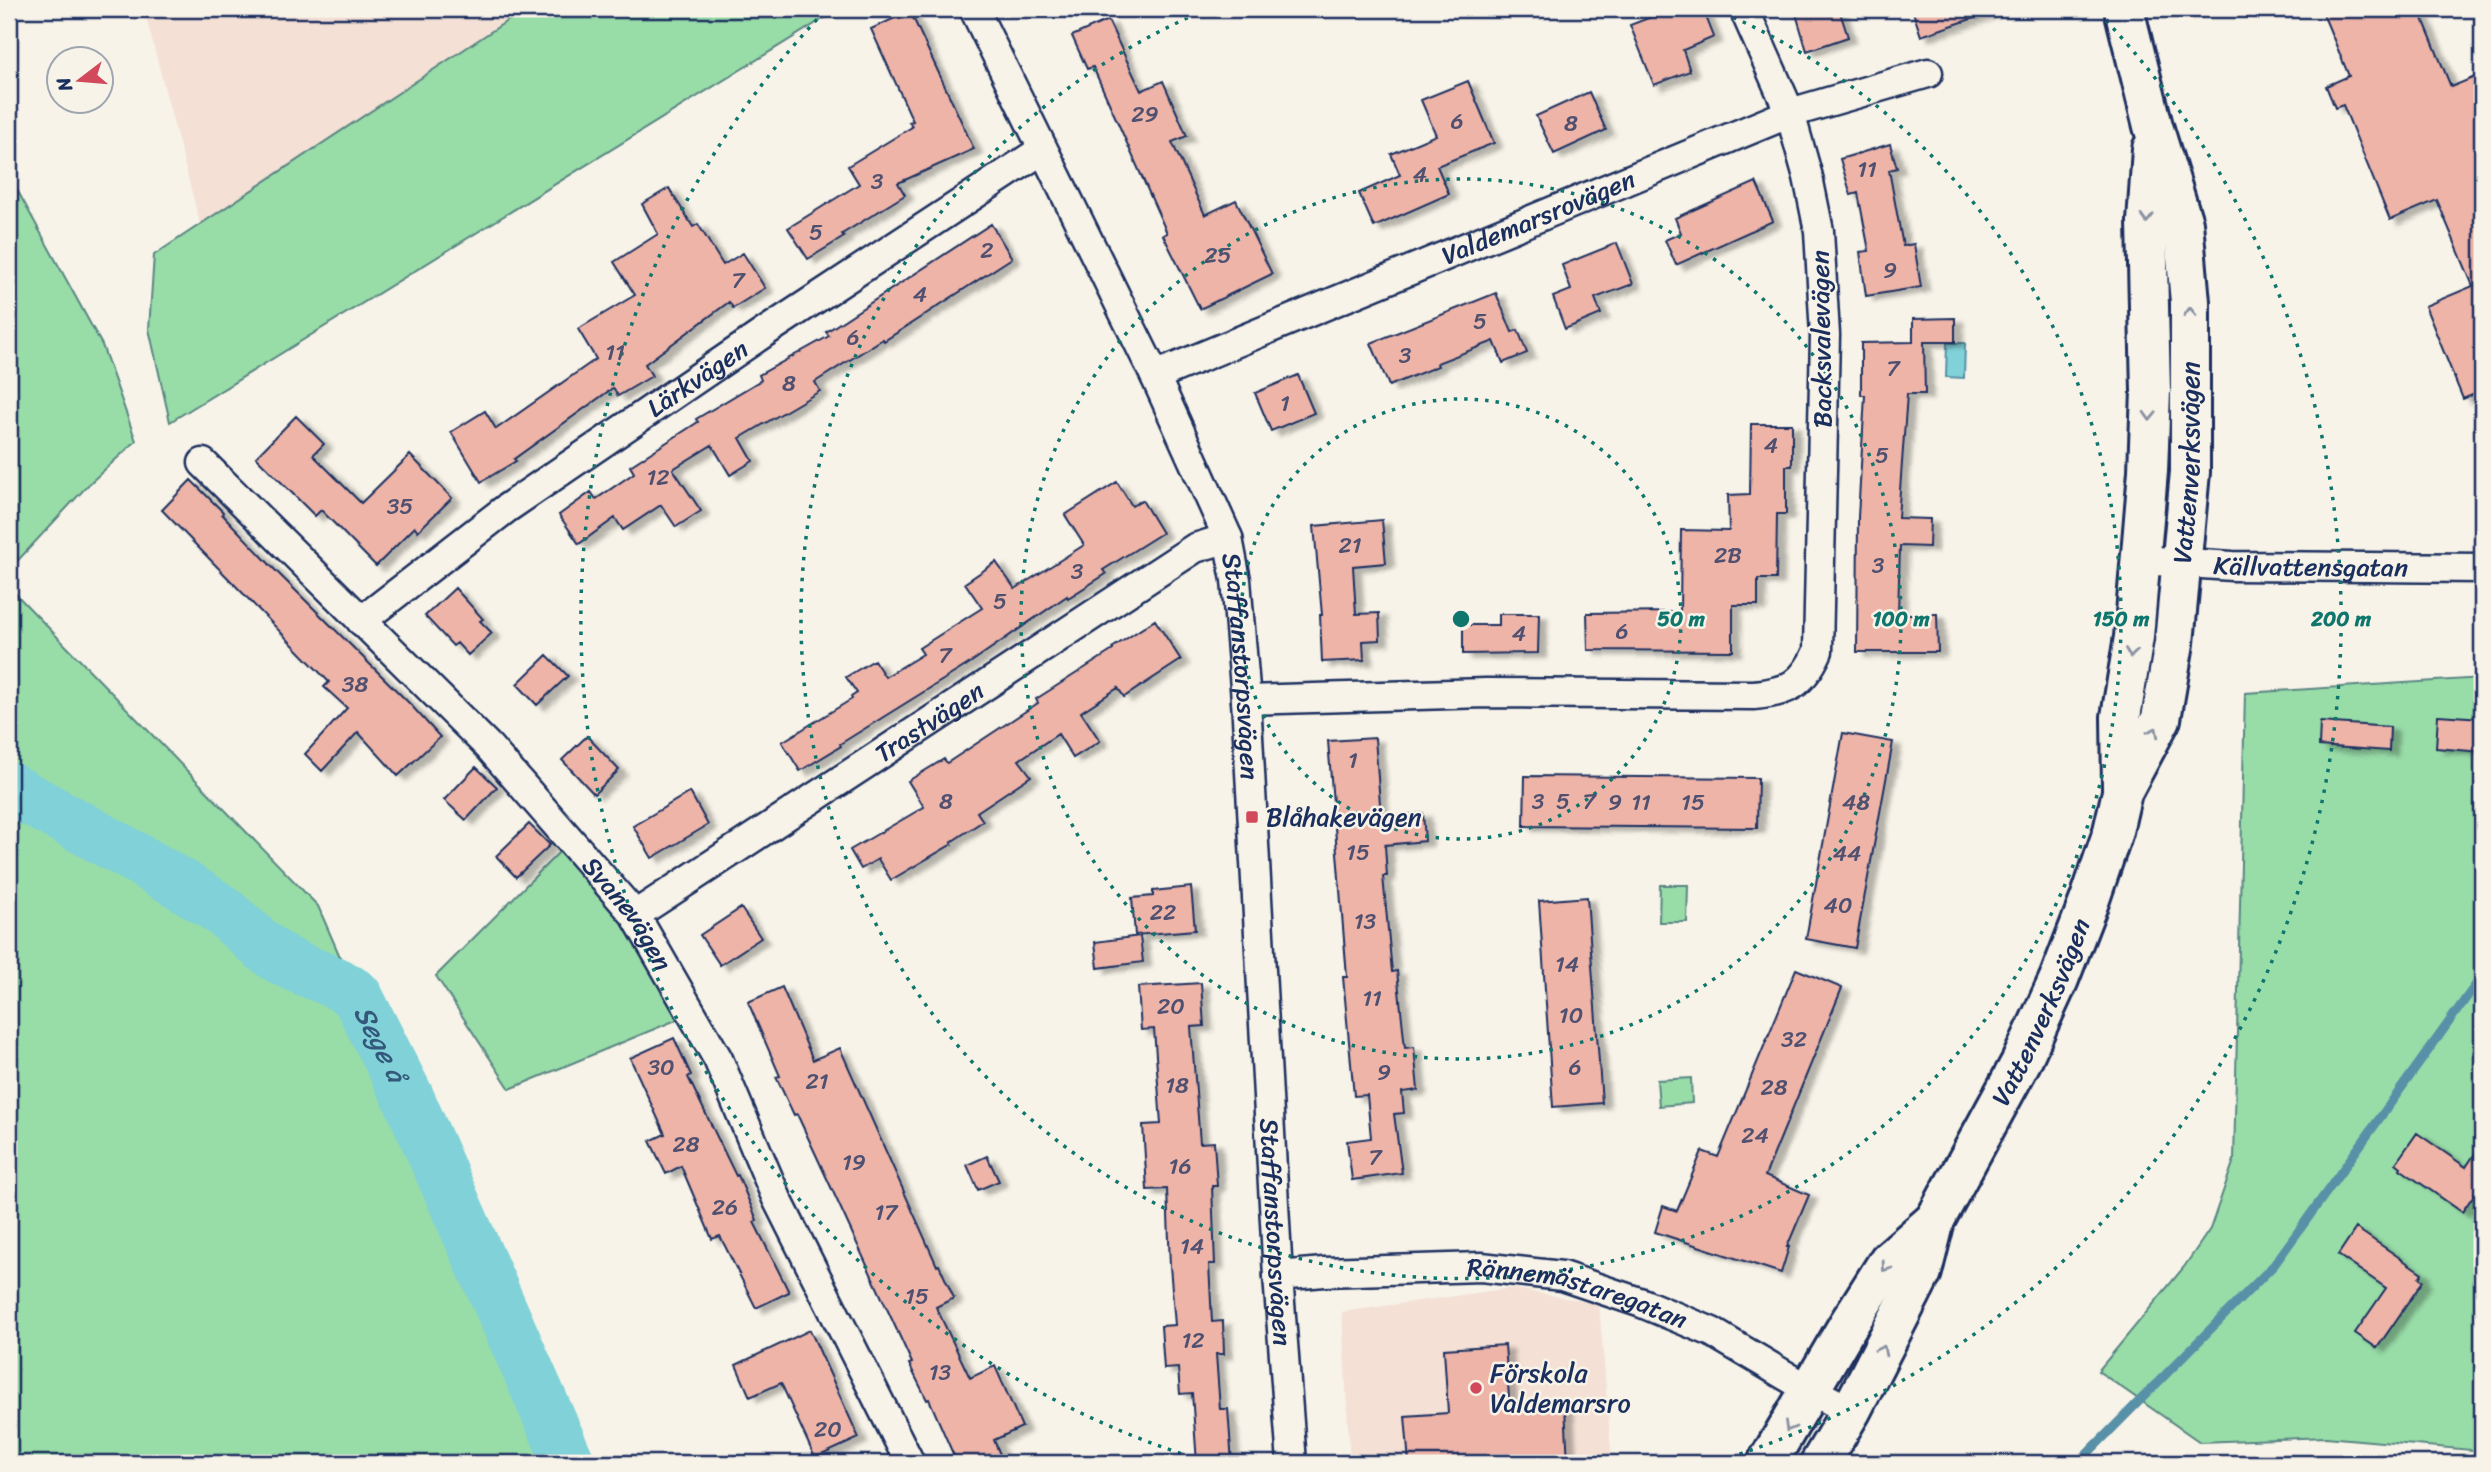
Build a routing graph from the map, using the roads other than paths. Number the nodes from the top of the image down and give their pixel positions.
1 (974, 9) edge
2 (1744, 9) edge
3 (2124, 9) edge
4 (1928, 73) dead end
5 (1790, 113) junction
6 (2153, 126) junction
7 (1042, 150) junction
8 (1155, 376) junction
9 (203, 463) dead end
10 (1228, 538) junction
11 (2140, 560) junction
12 (2182, 564) junction
13 (2482, 568) edge
14 (361, 621) junction
15 (1246, 700) junction
16 (2122, 792) junction
17 (635, 915) junction
18 (1935, 1220) junction
19 (1278, 1276) junction
20 (1810, 1390) junction
21 (1851, 1411) junction
22 (909, 1463) edge
23 (1292, 1463) edge
24 (1767, 1463) edge
25 (1820, 1463) edge

1 - 7 street, Staffanstorpsvägen
2 - 5 street, Backsvalevägen
3 - 6 street, Vattenverksvägen
4 - 5 street, Valdemarsrovägen
5 - 8 street, Valdemarsrovägen
5 - 15 street, Backsvalevägen
6 -> 11 street, Vattenverksvägen
12 -> 6 street, Vattenverksvägen
7 - 8 street, Staffanstorpsvägen
7 - 14 street, Lärkvägen
8 - 10 street, Staffanstorpsvägen
9 - 14 street, Svanevägen
10 - 15 street, Staffanstorpsvägen
10 - 17 street, Trastvägen
11 - 12 street, Källvattensgatan
11 -> 16 street, Vattenverksvägen
12 - 13 street, Källvattensgatan
16 -> 12 street, Vattenverksvägen
14 - 17 street, Svanevägen
15 - 19 street, Staffanstorpsvägen
16 - 18 street, Vattenverksvägen
17 - 22 street, Svanevägen
18 -> 20 street, Vattenverksvägen
21 -> 18 street, Vattenverksvägen
19 - 20 street, Rännemästaregatan
19 - 23 street, Staffanstorpsvägen
20 - 21 street, Rännemästaregatan
20 -> 24 street, Vattenverksvägen
21 - 25 street, Vattenverksvägen

